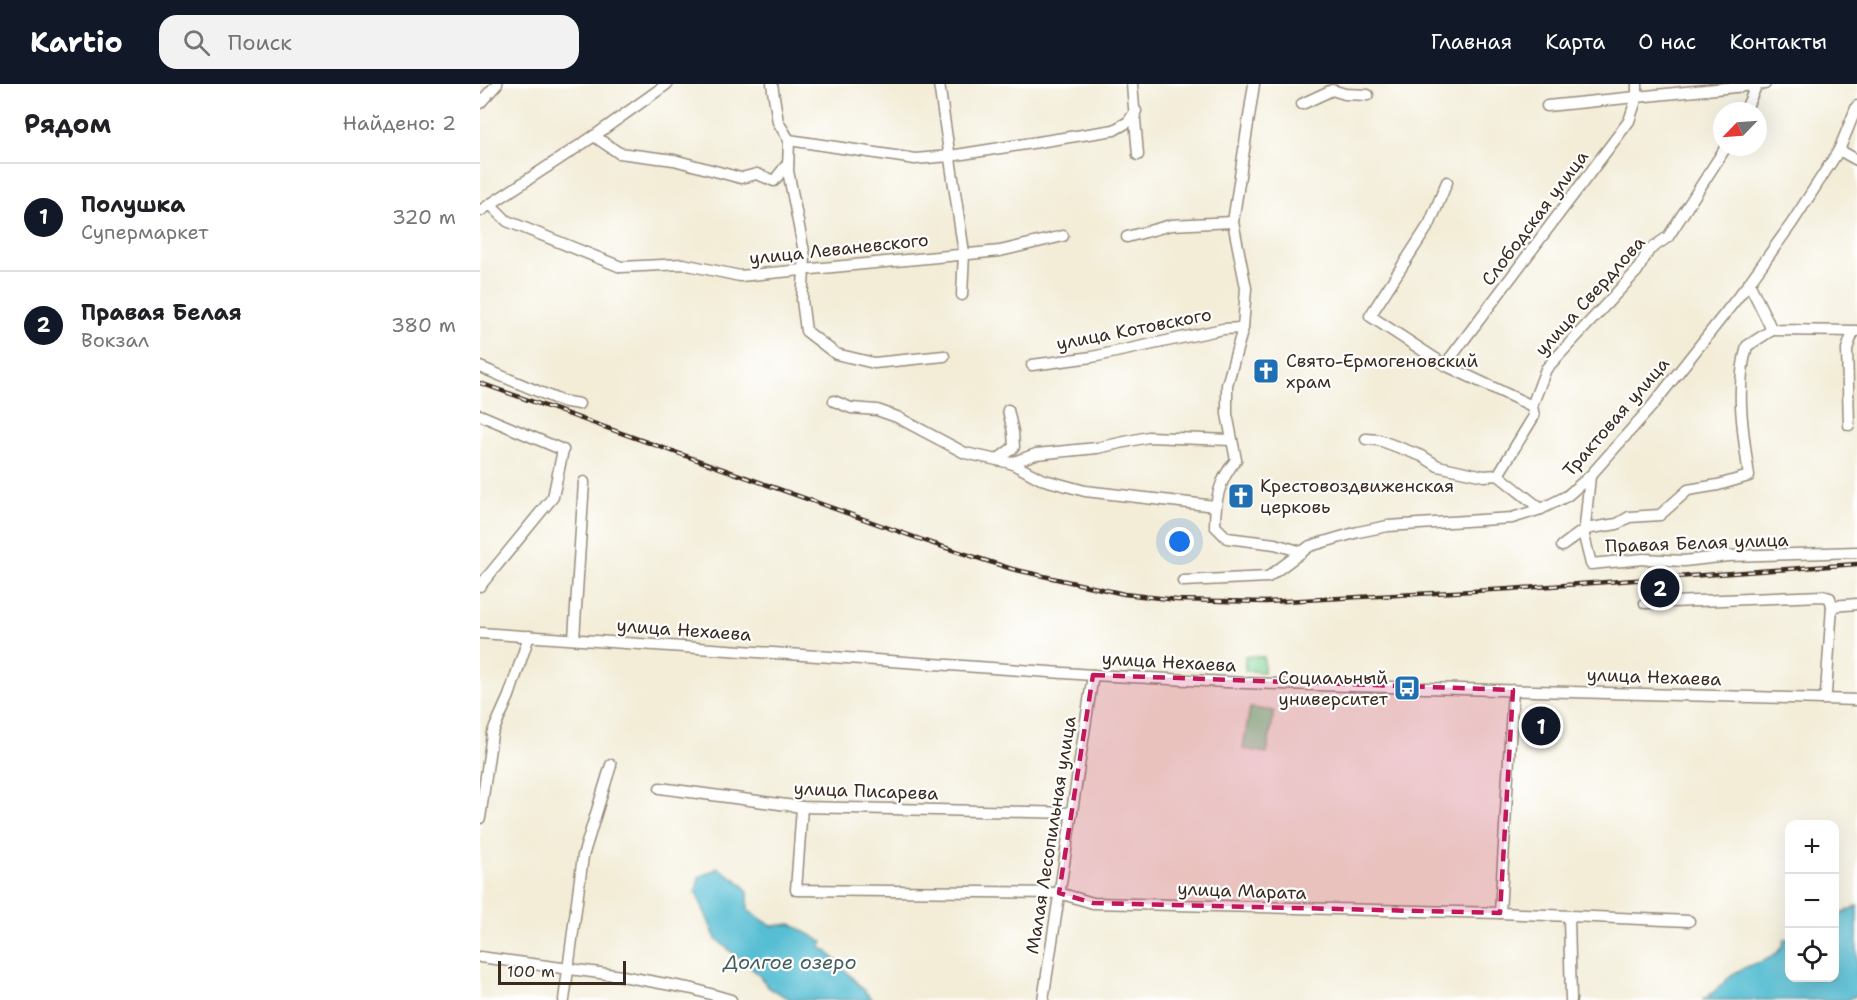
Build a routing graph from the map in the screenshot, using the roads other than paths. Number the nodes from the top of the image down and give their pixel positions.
1 (497, 84) edge
2 (668, 84) edge
3 (772, 84) edge
4 (939, 84) edge
5 (1132, 84) edge
6 (1254, 84) edge
7 (1637, 84) edge
8 (1760, 85) edge
9 (1332, 87) edge
10 (1368, 95) dead end
11 (1637, 97) junction
12 (1750, 102) edge
13 (480, 103) edge
14 (1302, 104) dead end
15 (1547, 106) dead end
16 (1857, 106) edge
17 (1136, 111) junction
18 (594, 136) junction
19 (789, 140) junction
20 (1839, 150) junction
21 (1138, 155) dead end
22 (950, 156) junction
23 (1720, 156) edge
24 (1857, 160) edge
25 (788, 163) junction
26 (1447, 182) dead end
27 (485, 208) edge
28 (1233, 222) junction
29 (1063, 236) dead end
30 (1127, 237) dead end
31 (964, 253) junction
32 (803, 271) junction
33 (1749, 283) junction
34 (962, 295) dead end
35 (1243, 328) junction
36 (1772, 330) junction
37 (1855, 332) edge
38 (944, 356) dead end
39 (1032, 365) dead end
40 (1445, 365) junction
41 (480, 366) edge
42 (834, 401) dead end
43 (579, 404) dead end
44 (1532, 406) junction
45 (1008, 410) dead end
46 (480, 416) edge
47 (1849, 425) dead end
48 (1366, 438) dead end
49 (1231, 440) junction
50 (997, 460) junction
51 (1011, 463) junction
52 (1498, 475) junction
53 (1590, 476) junction
54 (584, 482) dead end
55 (1215, 506) junction
56 (1541, 509) junction
57 (1585, 529) junction
58 (1562, 546) dead end
59 (1302, 552) junction
60 (1857, 552) edge
61 (1183, 581) dead end
62 (480, 586) edge
63 (1646, 603) dead end
64 (1857, 604) edge
65 (1832, 606) junction
66 (480, 633) edge
67 (528, 636) junction
68 (574, 639) junction
69 (1093, 675) junction
70 (1513, 690) junction
71 (1822, 699) junction
72 (1857, 700) edge
73 (611, 765) dead end
74 (660, 788) dead end
75 (802, 807) junction
76 (1072, 813) junction
77 (480, 818) edge
78 (1059, 893) junction
79 (1500, 913) junction
80 (1569, 917) junction
81 (1689, 921) dead end
82 (480, 957) edge
83 (568, 970) junction
84 (679, 987) junction
85 (564, 1000) edge
86 (677, 1000) edge
87 (731, 1000) edge
88 (1043, 1000) edge
89 (1571, 1000) edge

1 - 13 street
2 - 18 street
3 - 19 street
4 - 22 street
5 - 17 street
6 - 28 street
7 - 11 street, Слободская улица
8 - 11 street
8 - 12 street
9 - 10 street
9 - 14 street
11 - 15 street
11 - 40 street, Слободская улица
16 - 20 street, Трактовая улица
17 - 21 street
17 - 22 street
18 - 25 street
18 - 27 street
19 - 22 street
19 - 25 street
20 - 24 street
20 - 33 street, Трактовая улица
22 - 31 street
23 - 44 street, улица Свердлова
25 - 32 street
26 - 40 street
27 - 32 street, улица Леваневского
28 - 30 street
28 - 35 street
29 - 31 street, улица Леваневского
31 - 32 street, улица Леваневского
31 - 34 street
32 - 38 street
33 - 36 street
33 - 53 street, Трактовая улица
35 - 39 street, улица Котовского
35 - 49 street
36 - 37 street
36 - 57 street
37 - 47 street
40 - 44 street
41 - 43 street
42 - 50 street
44 - 52 street, улица Свердлова
45 - 50 street
46 - 62 street
48 - 52 street
49 - 51 street
49 - 55 street
50 - 51 street
51 - 55 street
52 - 56 street
53 - 56 street, Трактовая улица
53 - 57 street, Правая Белая улица
54 - 68 street
55 - 59 street
56 - 59 street, Трактовая улица
57 - 58 street
57 - 60 street, Правая Белая улица
59 - 61 street, Трактовая улица
63 - 65 street
64 - 65 street
65 - 71 street
66 - 67 street, улица Нехаева
67 - 68 street, улица Нехаева
67 - 77 street
68 - 69 street, улица Нехаева
69 - 70 street, улица Нехаева
69 - 76 street, Малая Лесопильная улица
70 - 71 street, улица Нехаева
70 - 79 street
71 - 72 street, улица Нехаева
73 - 83 street
74 - 75 street, улица Писарева
75 - 76 street, улица Писарева
75 - 78 street, улица Марата
76 - 78 street, Малая Лесопильная улица
78 - 79 street, улица Марата
78 - 88 street, Малая Лесопильная улица
79 - 80 street, улица Марата
80 - 81 street, улица Марата
80 - 89 street
82 - 83 street
83 - 84 street
83 - 85 street
84 - 86 street
84 - 87 street

